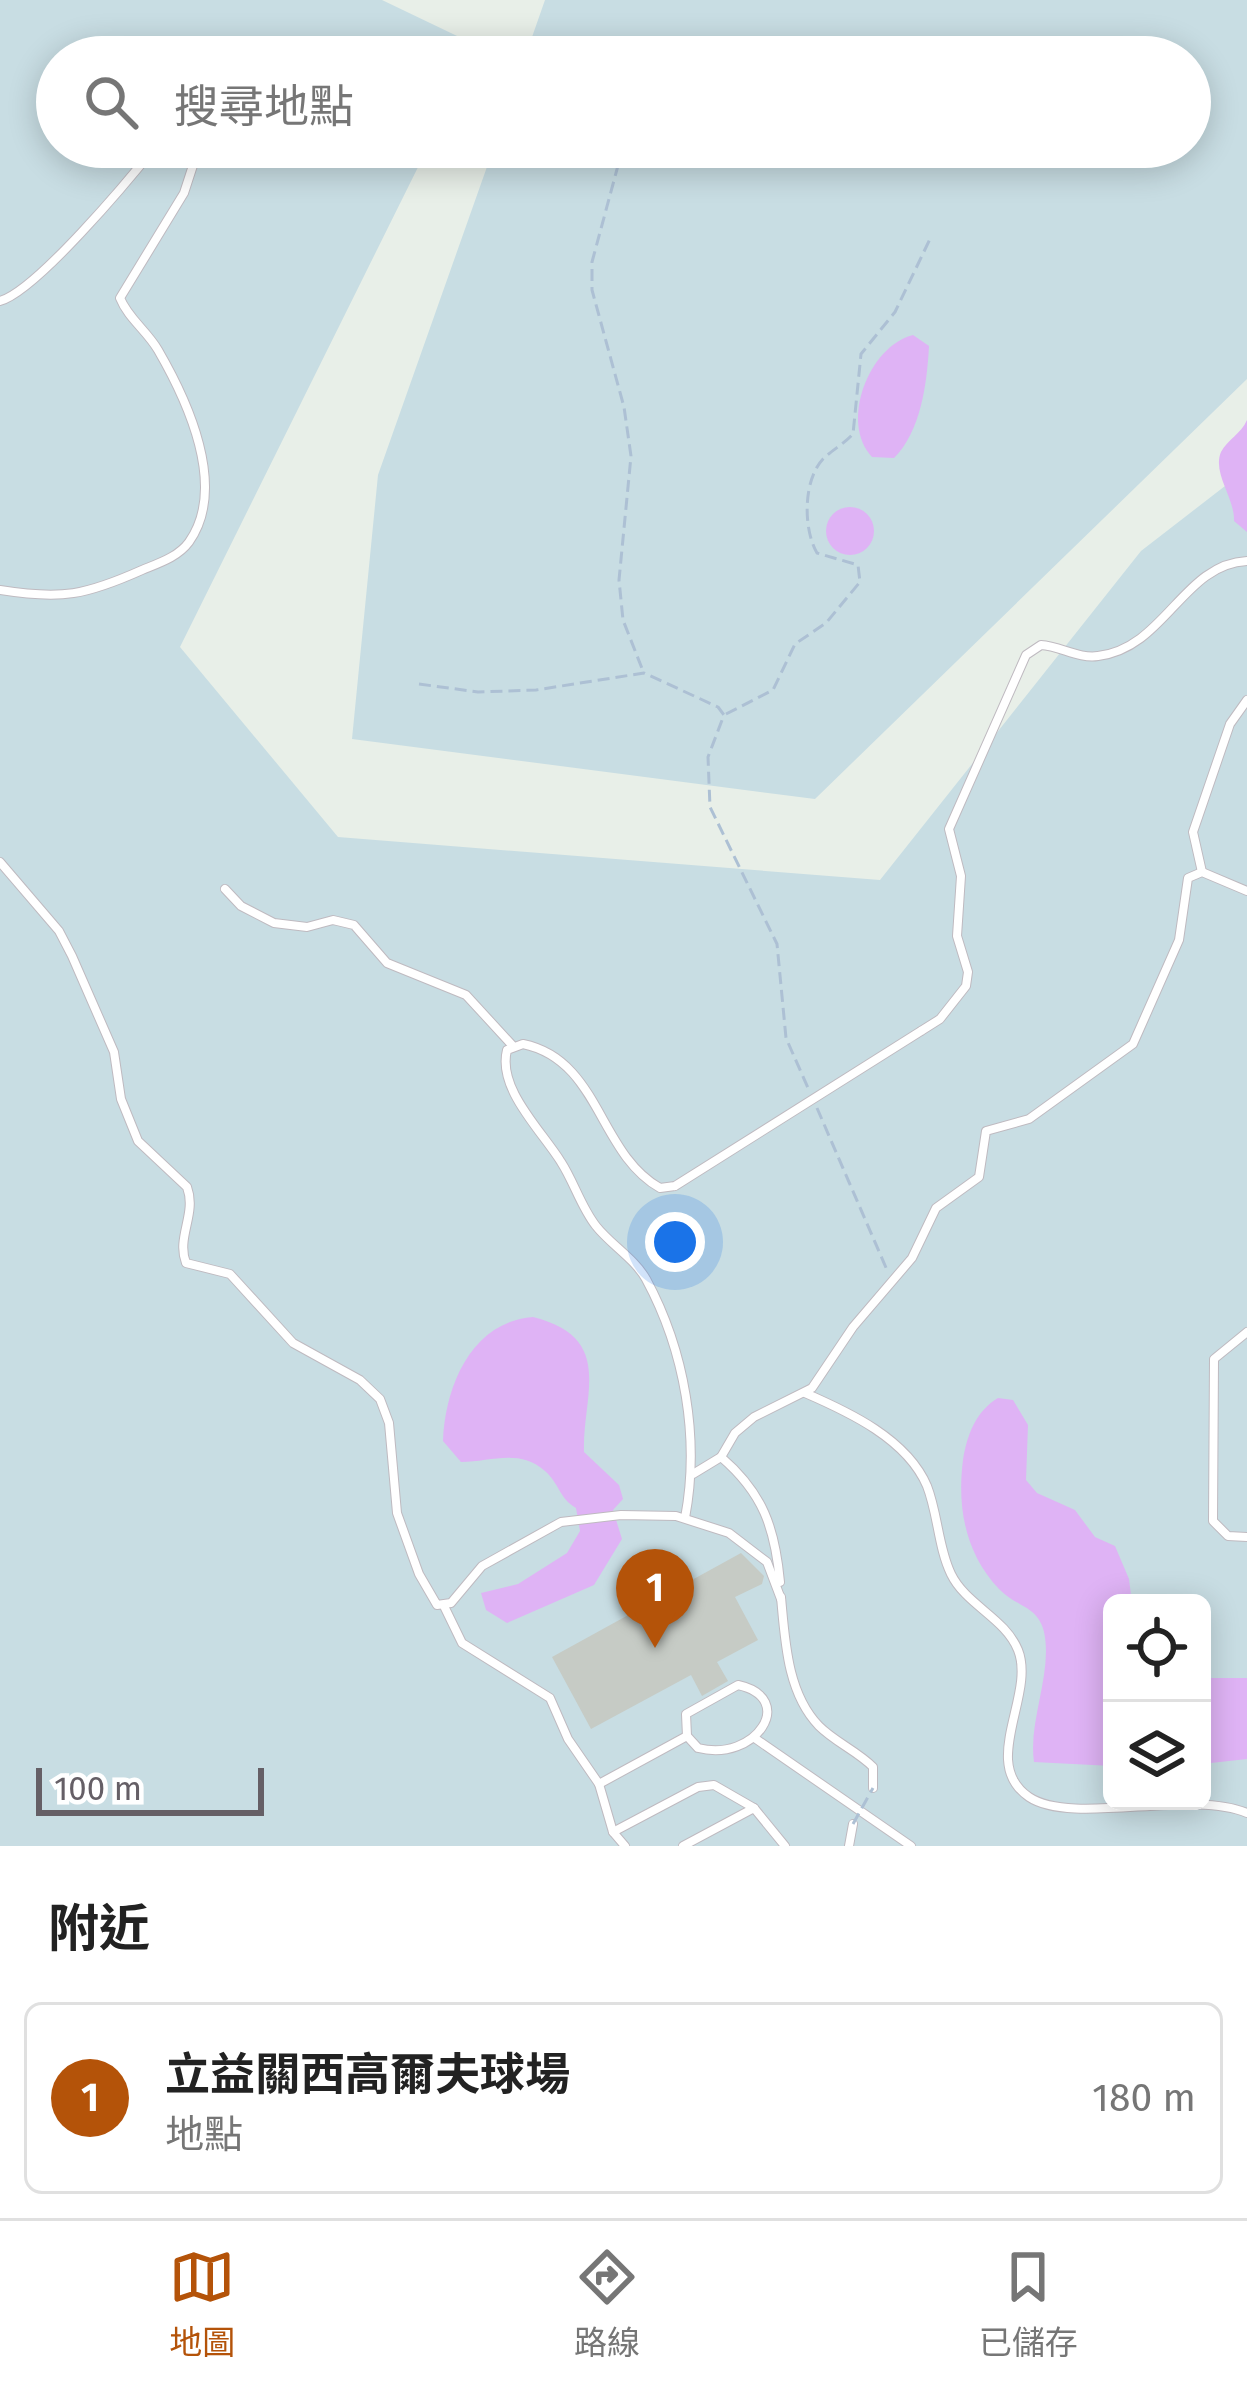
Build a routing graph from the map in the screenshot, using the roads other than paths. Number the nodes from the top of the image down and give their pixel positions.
1 (139, 168) edge
2 (192, 168) edge
3 (0, 301) edge
4 (1247, 561) edge
5 (0, 590) edge
6 (1247, 700) edge
7 (0, 862) edge
8 (1202, 872) junction
9 (225, 890) dead end
10 (1247, 891) edge
11 (512, 1046) junction
12 (1247, 1332) edge
13 (804, 1392) junction
14 (722, 1457) junction
15 (693, 1474) junction
16 (685, 1518) junction
17 (1247, 1537) edge
18 (781, 1599) junction
19 (444, 1606) junction
20 (687, 1736) junction
21 (756, 1739) junction
22 (599, 1784) junction
23 (873, 1788) road end
24 (754, 1808) junction
25 (1247, 1813) edge
26 (854, 1824) road end
27 (613, 1832) junction
28 (782, 1845) edge
29 (626, 1846) edge
30 (683, 1846) edge
31 (849, 1846) edge
32 (911, 1846) edge

1 - 3 lane
2 - 5 lane
4 - 11 lane, bridge
6 - 8 lane
7 - 19 lane
8 - 10 lane
8 - 13 lane
9 - 11 lane
11 - 15 lane
12 - 17 lane
13 - 14 lane
13 - 25 lane
14 - 15 lane
14 - 18 lane
15 - 16 lane
16 - 18 lane
16 - 19 lane
18 - 23 lane
19 - 22 lane
20 - 21 lane
20 - 21 lane
20 - 22 lane
21 - 32 lane
22 - 27 lane
24 - 27 lane
24 - 28 lane
24 - 30 lane
26 - 31 lane
27 - 29 lane

